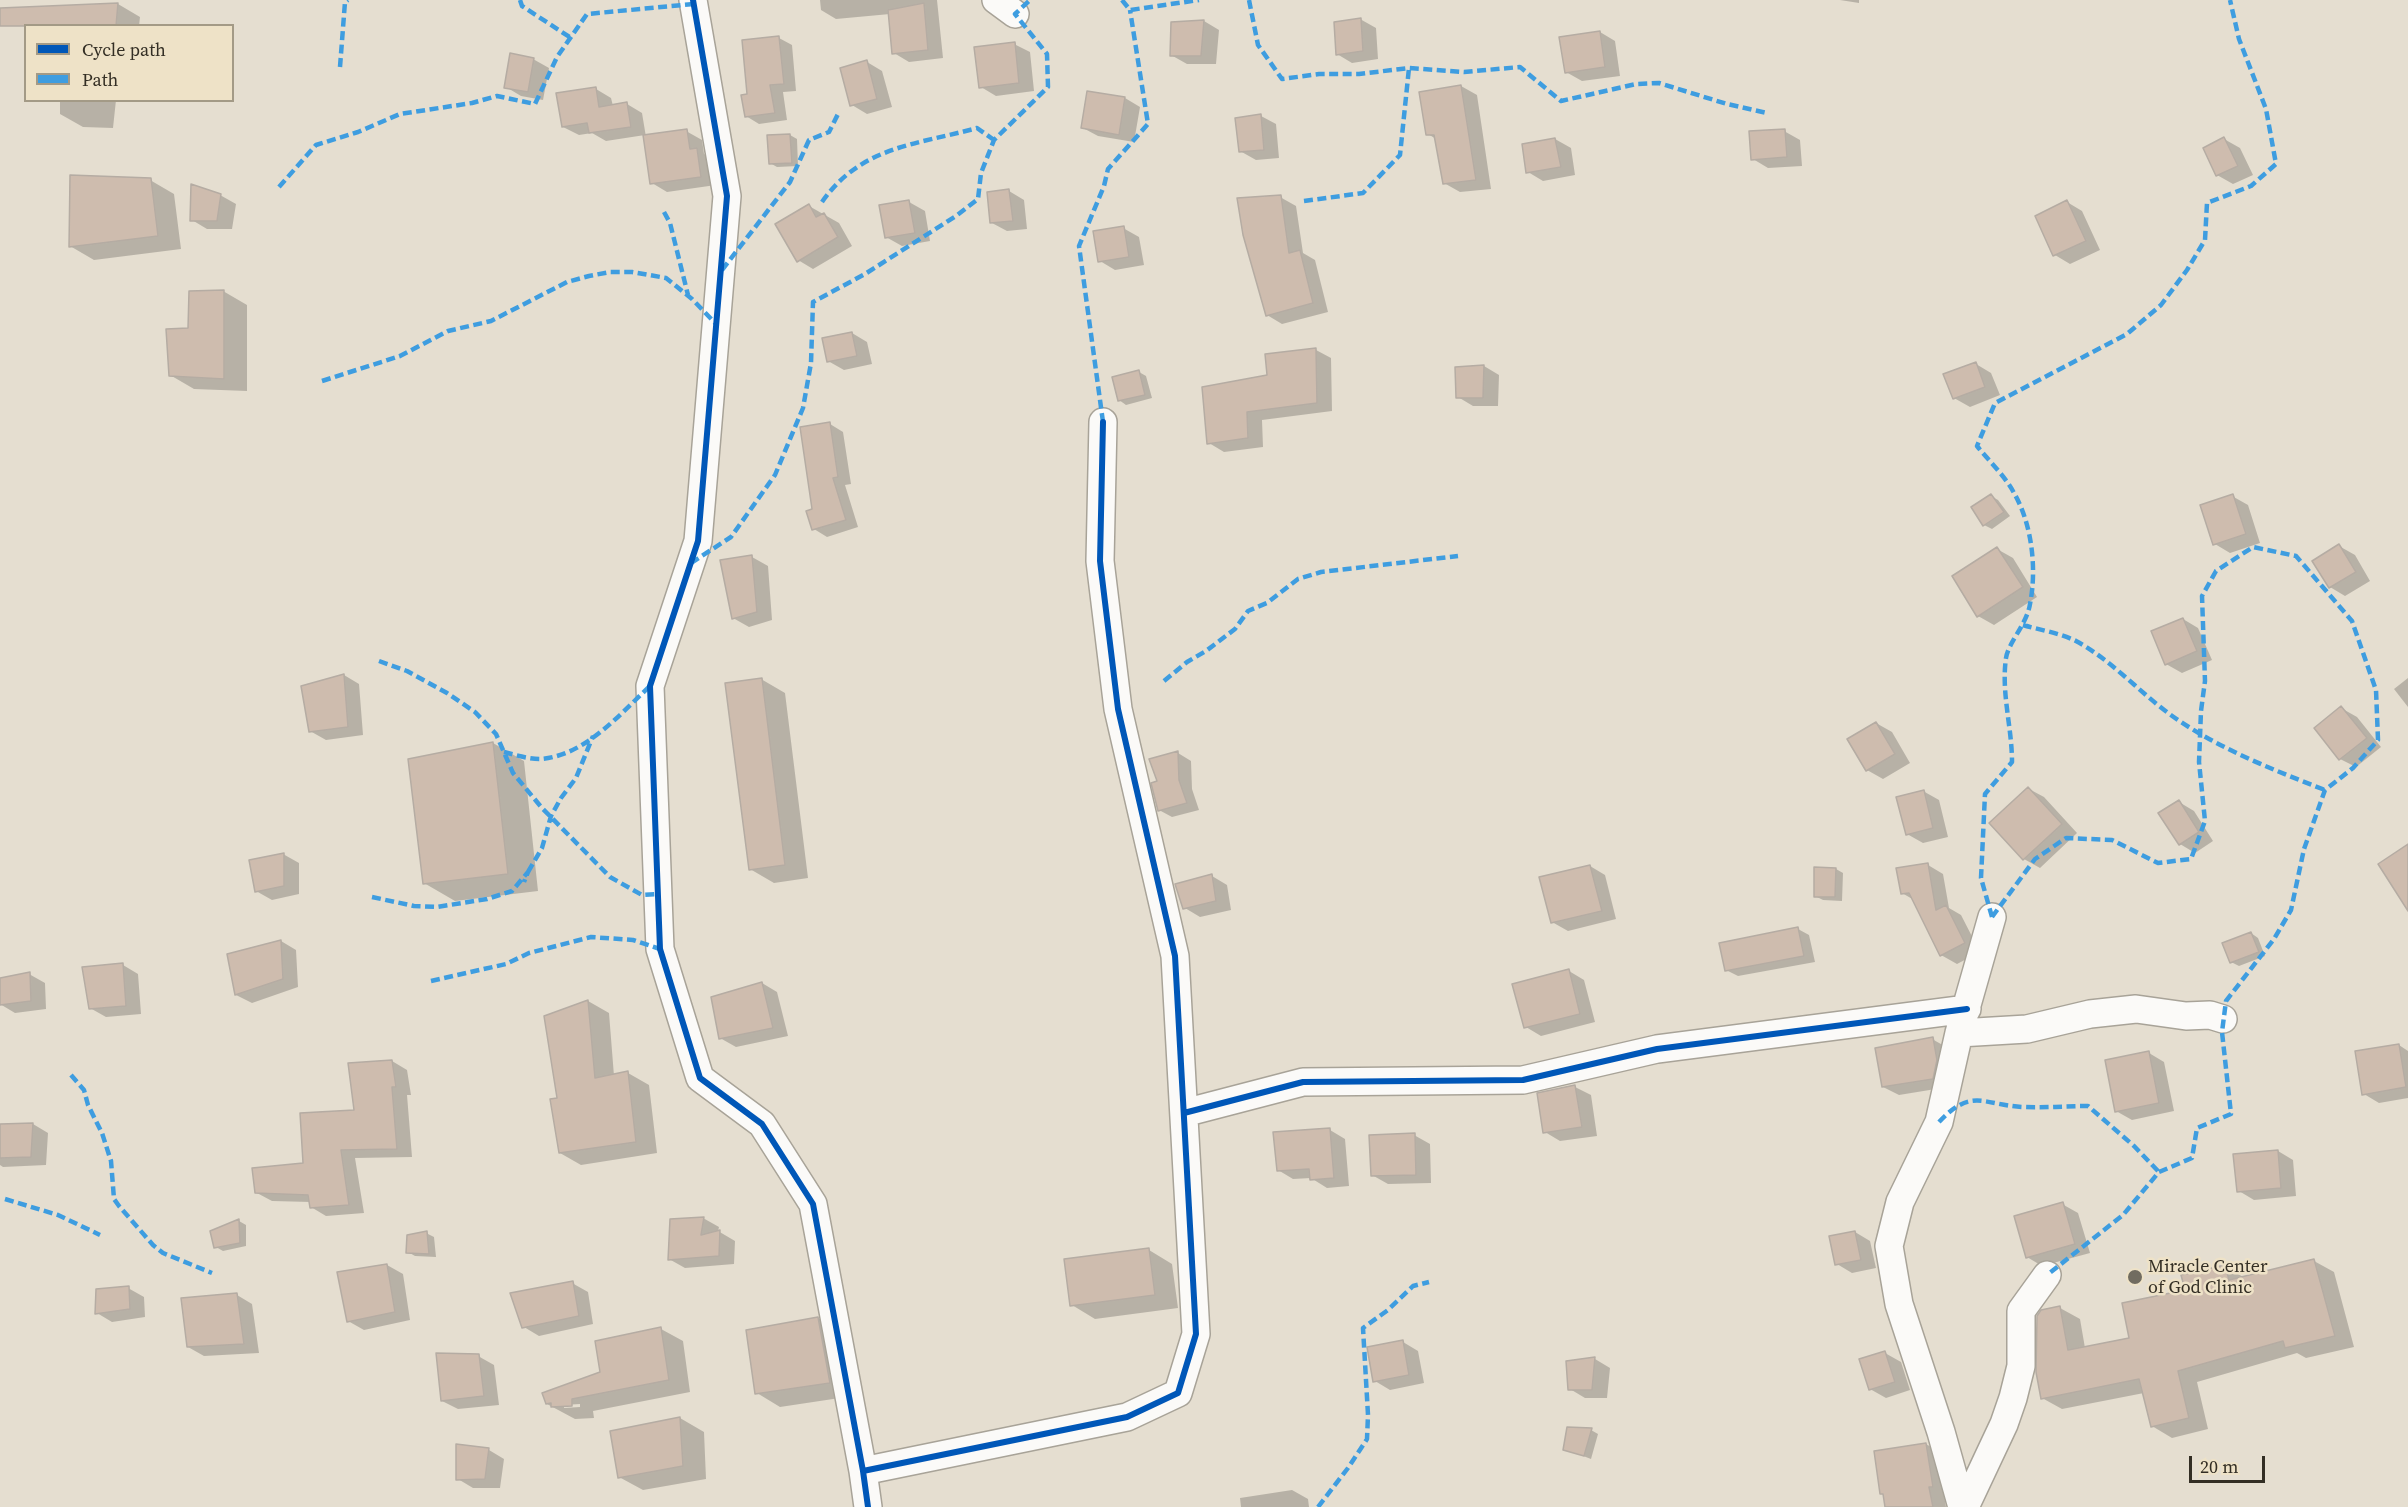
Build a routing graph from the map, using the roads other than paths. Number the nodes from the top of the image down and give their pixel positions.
1 (693, 0) edge
2 (1103, 422) dead end
3 (1992, 917) dead end
4 (2223, 1018) dead end
5 (1963, 1021) junction
6 (1184, 1113) junction
7 (2047, 1275) dead end
8 (863, 1472) junction
9 (868, 1507) edge
10 (1963, 1507) edge

1 - 8 street
2 - 6 street
3 - 5 street
4 - 5 street
5 - 6 street
5 - 10 street
6 - 8 street
7 - 10 street
8 - 9 street

